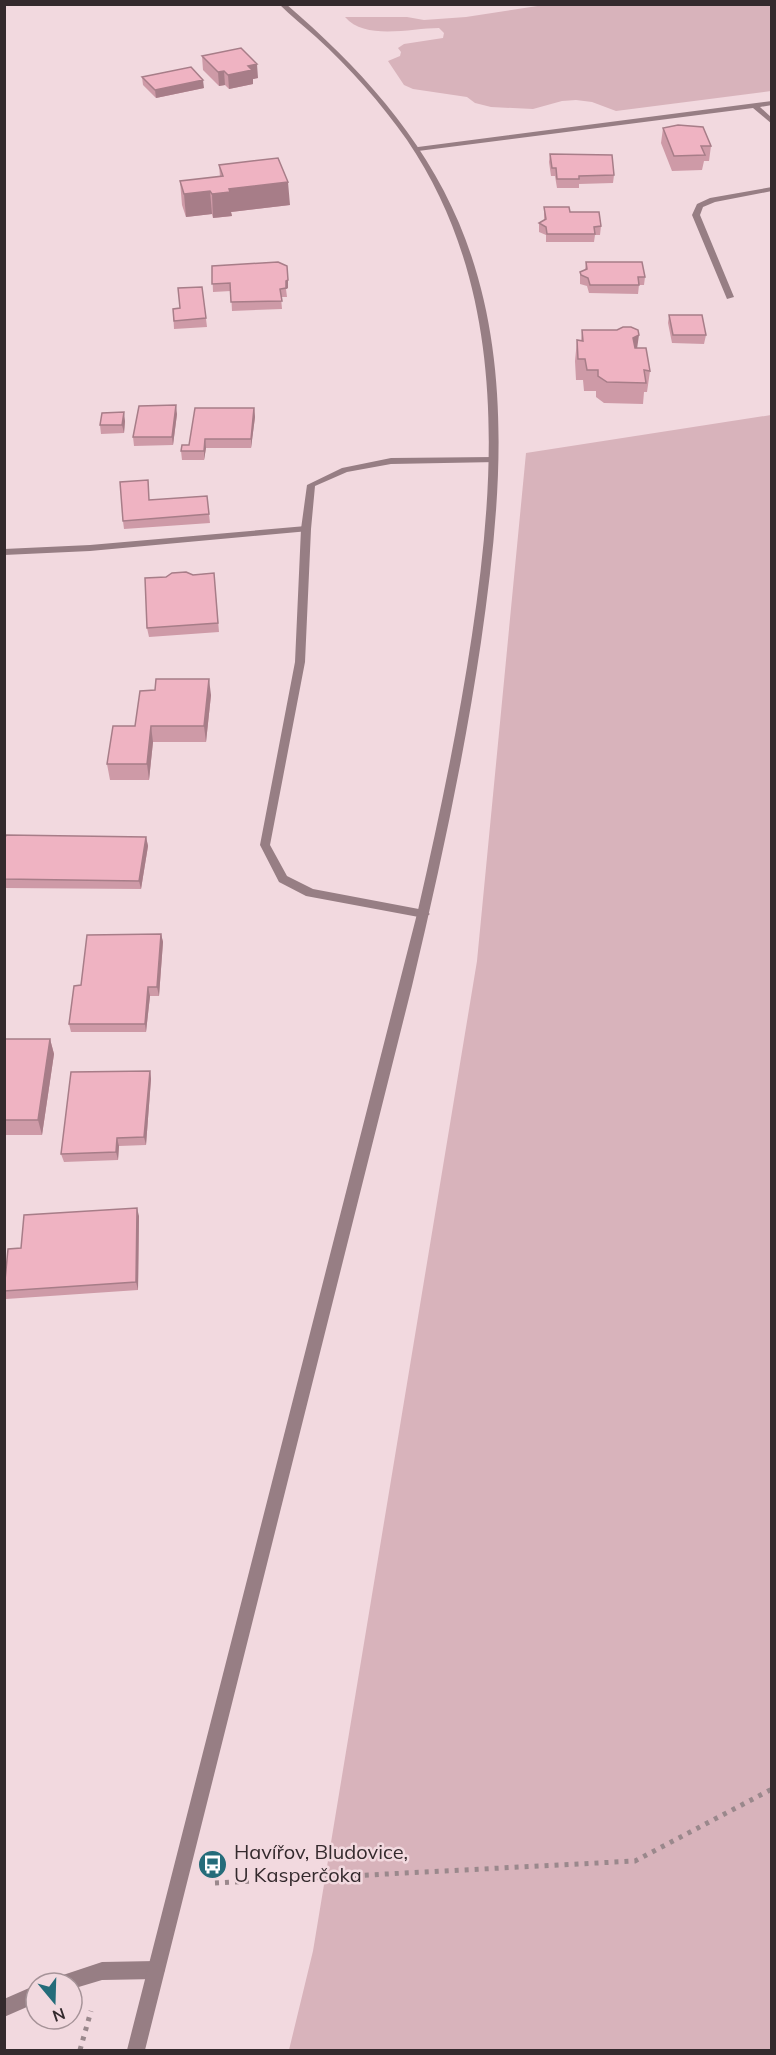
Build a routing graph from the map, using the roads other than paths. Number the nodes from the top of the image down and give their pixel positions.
1 (283, 5) edge
2 (771, 103) edge
3 (754, 105) junction
4 (771, 122) edge
5 (418, 149) junction
6 (771, 189) edge
7 (730, 297) dead end
8 (494, 460) junction
9 (306, 529) junction
10 (4, 552) edge
11 (424, 914) junction
12 (156, 1970) junction
13 (84, 1977) edge
14 (24, 1999) edge
15 (4, 2008) edge
16 (136, 2050) edge

1 - 5 street
2 - 3 street
3 - 4 street
3 - 5 street
5 - 8 street
6 - 7 street
8 - 9 street
8 - 11 street
9 - 10 street
9 - 11 street
11 - 12 street
12 - 13 street
12 - 16 street
14 - 15 street

